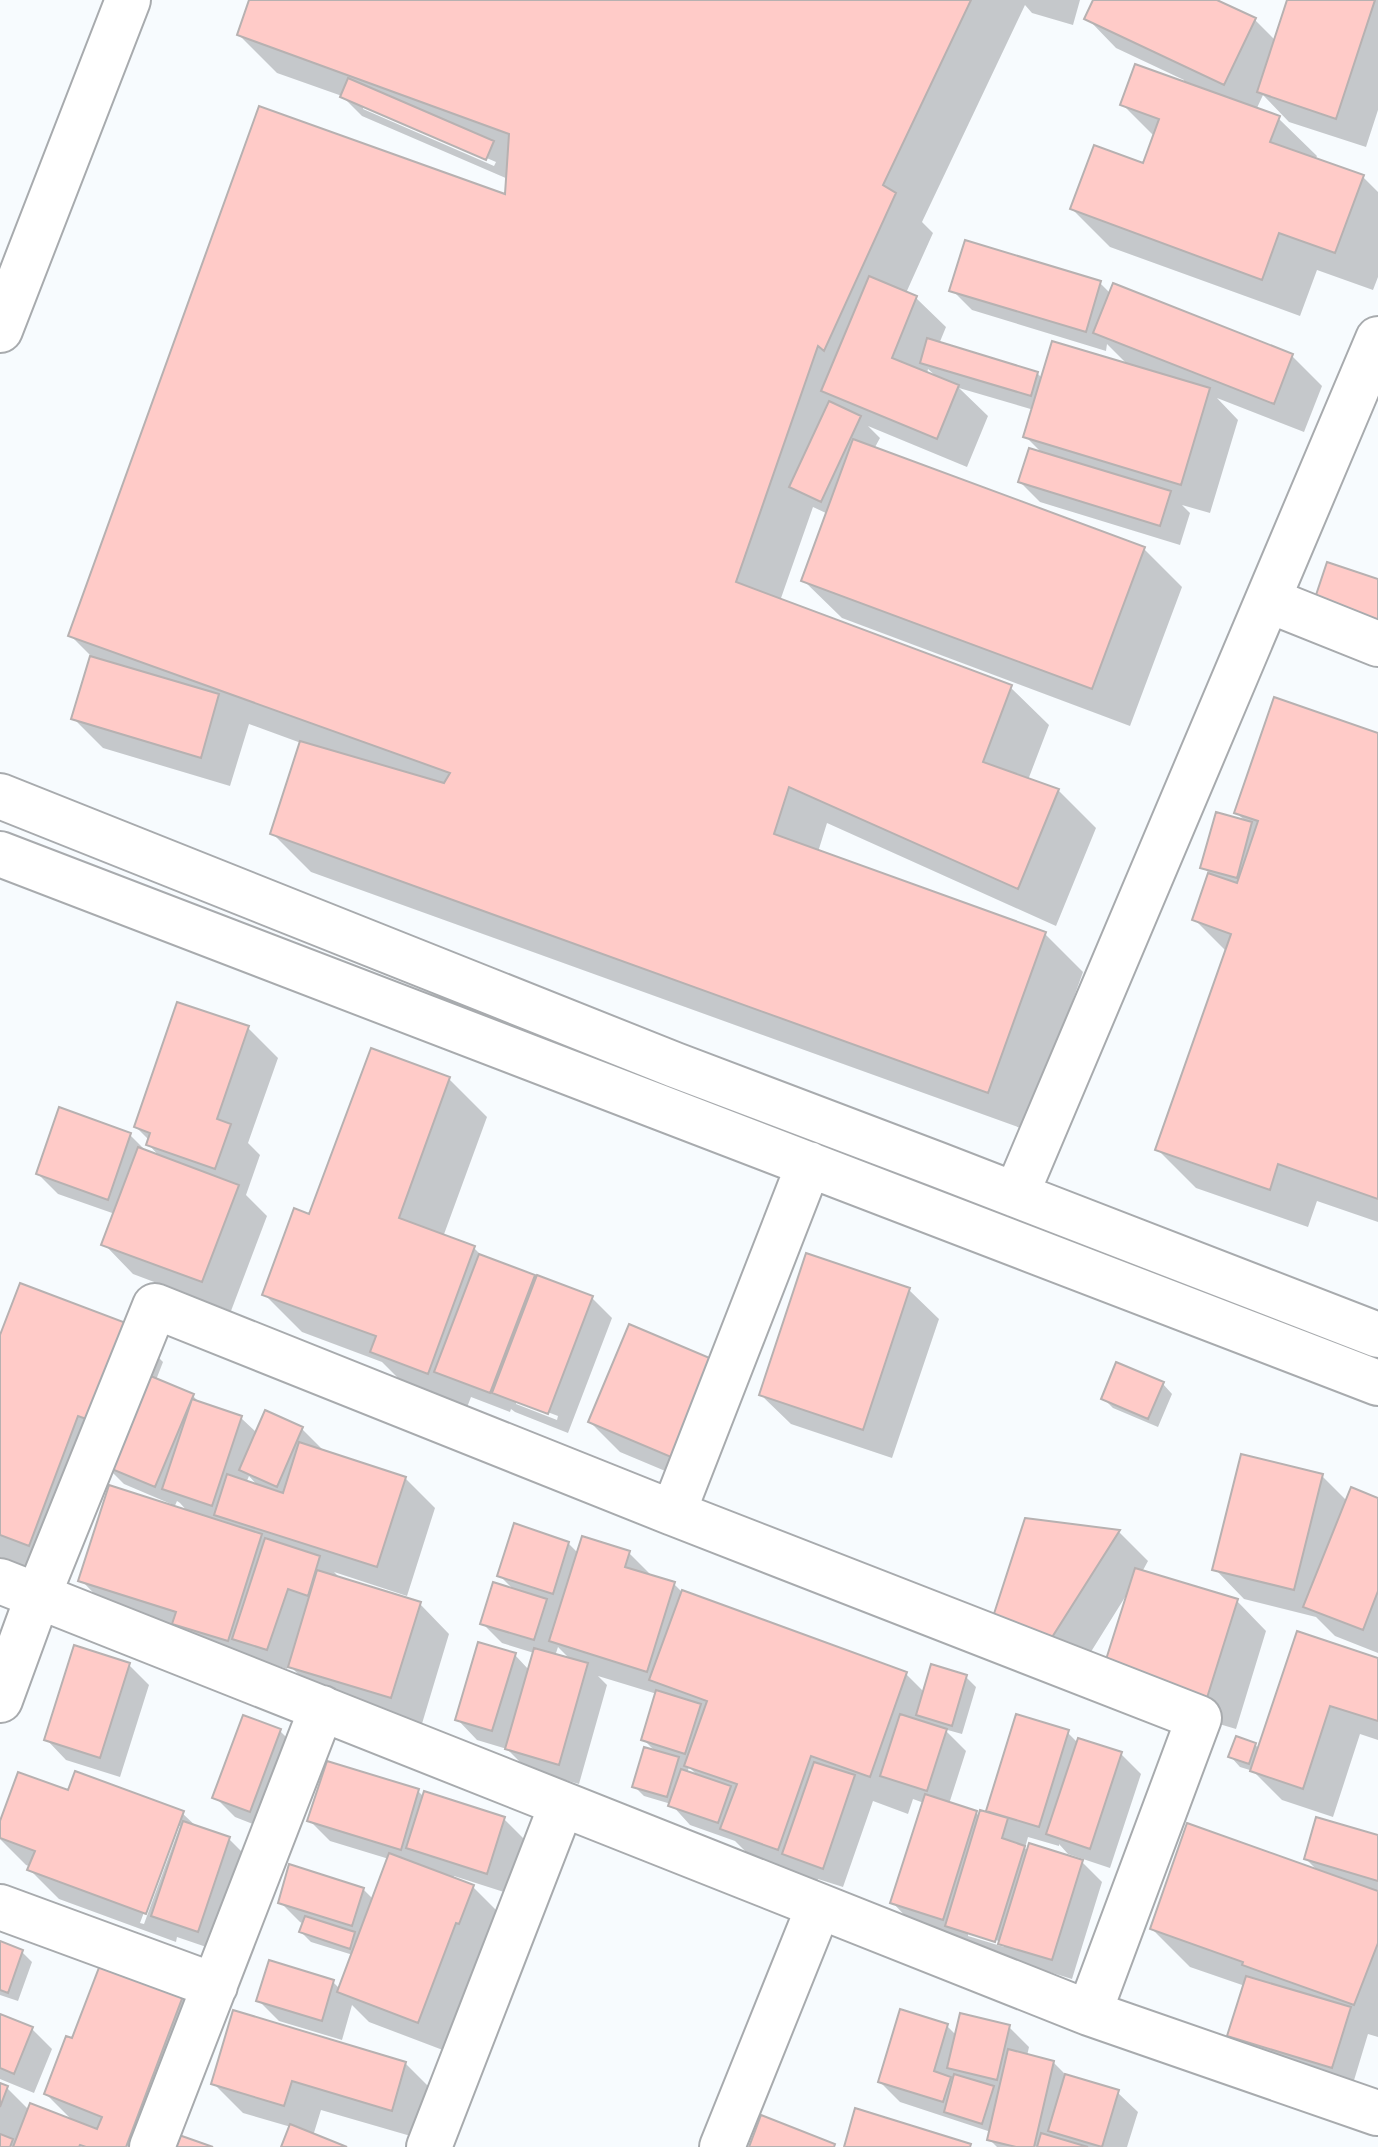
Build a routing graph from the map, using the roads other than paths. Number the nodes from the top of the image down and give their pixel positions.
1 (128, 0) edge
2 (0, 330) edge
3 (1378, 339) edge
4 (1268, 600) junction
5 (1378, 644) edge
6 (0, 796) edge
7 (0, 854) edge
8 (675, 1065) junction
9 (660, 1107) junction
10 (809, 1164) junction
11 (1016, 1195) junction
12 (1378, 1335) edge
13 (1378, 1383) edge
14 (673, 1513) junction
15 (19, 1588) edge
16 (0, 1700) edge
17 (322, 1708) junction
18 (562, 1804) junction
19 (819, 1906) junction
20 (0, 1907) edge
21 (215, 1986) junction
22 (1089, 2013) junction
23 (1378, 2112) edge
24 (152, 2147) edge
25 (429, 2147) edge
26 (722, 2147) edge
27 (1365, 2147) edge

1 - 2 street
3 - 4 street
4 - 5 street
4 - 11 street
6 - 8 street
7 - 9 street
8 - 9 street
8 - 11 street
9 - 10 street
10 - 13 street
10 - 14 street
11 - 12 street
14 - 15 street
14 - 22 street
15 - 16 street
15 - 17 street
17 - 18 street
17 - 21 street
18 - 19 street
18 - 25 street
19 - 22 street
19 - 26 street
20 - 21 street
21 - 24 street
22 - 23 street
23 - 27 street

